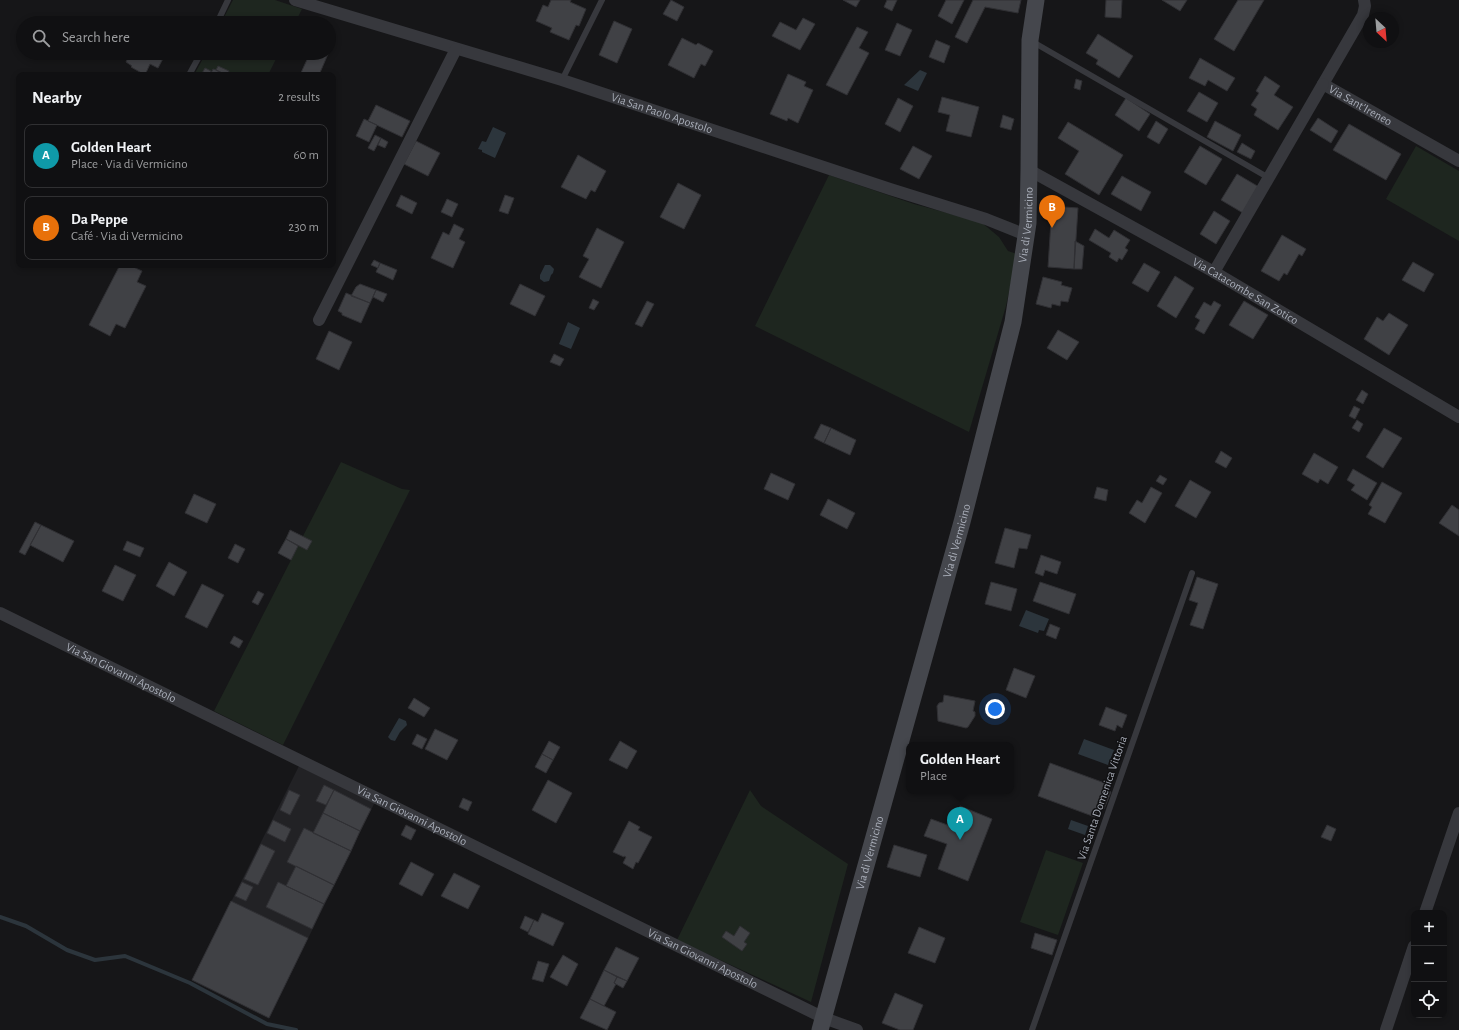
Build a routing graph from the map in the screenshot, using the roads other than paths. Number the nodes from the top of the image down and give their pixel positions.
1 (228, 0) edge
2 (295, 0) edge
3 (602, 0) edge
4 (1036, 0) edge
5 (1364, 0) edge
6 (220, 16) edge
7 (1030, 40) junction
8 (456, 49) junction
9 (198, 60) edge
10 (192, 72) edge
11 (562, 80) junction
12 (1324, 84) junction
13 (1459, 161) edge
14 (1029, 170) junction
15 (1269, 178) junction
16 (1026, 235) junction
17 (1214, 272) junction
18 (319, 320) dead end
19 (1459, 417) edge
20 (1192, 573) dead end
21 (0, 613) edge
22 (1459, 813) edge
23 (1426, 910) edge
24 (1411, 955) edge
25 (822, 1024) edge
26 (857, 1030) edge
27 (1032, 1030) edge
28 (1386, 1030) edge

1 - 6 lane
2 - 8 street, Via San Paolo Apostolo
3 - 11 lane
4 - 7 main road, Via di Vermicino
5 - 12 street, Via Sant'Ireneo
7 - 14 main road, Via di Vermicino
7 - 15 lane
8 - 11 street, Via San Paolo Apostolo
8 - 18 street
9 - 10 lane
11 - 16 street, Via San Paolo Apostolo
12 - 13 street, Via Sant'Ireneo
12 - 15 street
14 - 16 main road, Via di Vermicino
14 - 17 street, Via Catacombe San Zotico
15 - 17 street
16 - 25 main road, Via di Vermicino
17 - 19 street, Via Catacombe San Zotico
20 - 27 lane, Via Santa Domenica Vittoria
21 - 25 street, Via San Giovanni Apostolo
22 - 23 street
24 - 28 street
25 - 26 street, Via San Giovanni Apostolo

